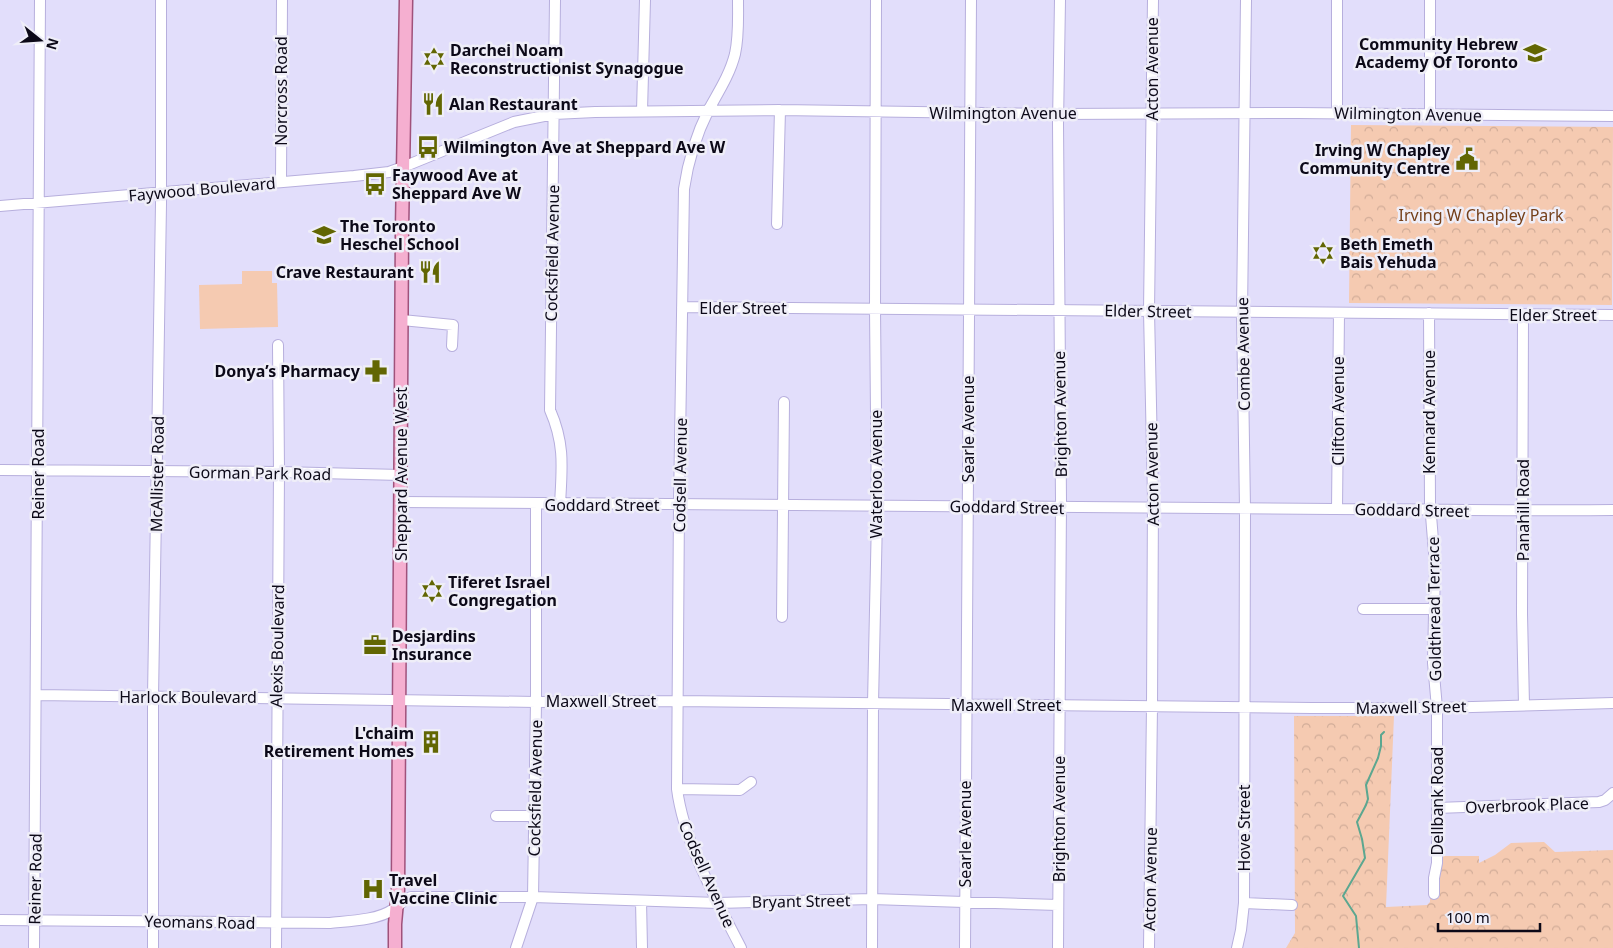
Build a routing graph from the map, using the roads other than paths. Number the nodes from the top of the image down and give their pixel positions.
1 (40, 0) edge
2 (161, 0) edge
3 (282, 0) edge
4 (406, 0) edge
5 (555, 0) edge
6 (644, 0) edge
7 (738, 0) edge
8 (876, 0) edge
9 (971, 0) edge
10 (1060, 0) edge
11 (1153, 0) edge
12 (1246, 0) edge
13 (1337, 0) edge
14 (1430, 0) edge
15 (780, 110) junction
16 (642, 111) junction
17 (708, 111) junction
18 (876, 112) junction
19 (971, 113) junction
20 (1152, 113) junction
21 (1243, 113) junction
22 (1337, 113) junction
23 (554, 114) junction
24 (1058, 114) junction
25 (1430, 114) junction
26 (1613, 116) edge
27 (403, 167) junction
28 (281, 182) junction
29 (161, 192) junction
30 (39, 203) junction
31 (0, 206) edge
32 (777, 224) dead end
33 (682, 308) junction
34 (875, 309) junction
35 (969, 309) junction
36 (1059, 310) junction
37 (1150, 311) junction
38 (1242, 312) junction
39 (1339, 313) junction
40 (1429, 313) junction
41 (1523, 315) junction
42 (1613, 315) edge
43 (402, 320) junction
44 (278, 345) dead end
45 (452, 346) dead end
46 (784, 402) dead end
47 (0, 470) edge
48 (38, 470) junction
49 (156, 471) junction
50 (280, 472) junction
51 (401, 475) junction
52 (400, 502) junction
53 (560, 504) junction
54 (679, 504) junction
55 (536, 505) junction
56 (782, 506) junction
57 (876, 506) junction
58 (968, 507) junction
59 (1061, 508) junction
60 (1153, 509) junction
61 (1245, 509) junction
62 (1337, 509) junction
63 (1613, 510) edge
64 (1430, 511) junction
65 (1523, 511) junction
66 (1363, 609) dead end
67 (1434, 609) junction
68 (782, 617) dead end
69 (36, 695) junction
70 (153, 697) junction
71 (277, 698) junction
72 (399, 699) junction
73 (678, 700) junction
74 (536, 702) junction
75 (873, 703) junction
76 (1613, 703) edge
77 (966, 705) junction
78 (1060, 705) junction
79 (1152, 706) junction
80 (1524, 706) junction
81 (1244, 707) junction
82 (1438, 708) junction
83 (751, 782) dead end
84 (677, 789) junction
85 (1613, 793) edge
86 (1438, 808) junction
87 (496, 816) dead end
88 (535, 816) junction
89 (1434, 894) dead end
90 (533, 897) junction
91 (872, 900) junction
92 (641, 901) junction
93 (718, 903) junction
94 (965, 903) junction
95 (1244, 903) junction
96 (1292, 904) dead end
97 (1058, 905) junction
98 (396, 906) junction
99 (0, 920) edge
100 (34, 920) junction
101 (153, 921) junction
102 (276, 923) junction
103 (34, 948) edge
104 (153, 948) edge
105 (276, 948) edge
106 (395, 948) edge
107 (516, 948) edge
108 (642, 948) edge
109 (741, 948) edge
110 (872, 948) edge
111 (965, 948) edge
112 (1058, 948) edge
113 (1149, 948) edge
114 (1237, 948) edge

1 - 30 street, Reiner Road
2 - 29 street, McAllister Road
3 - 28 street, Norcross Road
4 - 27 main road, Sheppard Avenue West
5 - 23 street, Cocksfield Avenue
6 - 16 street
7 - 17 street, Codsell Avenue
8 - 18 street, Waterloo Avenue
9 - 19 street, Searle Avenue
10 - 24 street, Brighton Avenue
11 - 20 street, Acton Avenue
12 - 21 street, Combe Avenue
13 - 22 street
14 - 25 street
15 - 17 street, Wilmington Avenue
15 - 18 street, Wilmington Avenue
15 - 32 street
16 - 17 street, Wilmington Avenue
16 - 23 street, Wilmington Avenue
17 - 33 street, Codsell Avenue
18 - 19 street, Wilmington Avenue
18 - 34 street, Waterloo Avenue
19 - 24 street, Wilmington Avenue
19 - 35 street, Searle Avenue
20 - 21 street, Wilmington Avenue
20 - 24 street, Wilmington Avenue
20 - 37 street, Acton Avenue
21 - 22 street, Wilmington Avenue
21 - 38 street, Combe Avenue
22 - 25 street, Wilmington Avenue
23 - 27 street, Wilmington Avenue
23 - 53 street, Cocksfield Avenue
24 - 36 street, Brighton Avenue
25 - 26 street, Wilmington Avenue
27 - 28 street, Faywood Boulevard
27 - 43 main road, Sheppard Avenue West
28 - 29 street, Faywood Boulevard
29 - 30 street, Faywood Boulevard
29 - 49 street, McAllister Road
30 - 31 street, Faywood Boulevard
30 - 48 street, Reiner Road
33 - 34 street, Elder Street
33 - 54 street, Codsell Avenue
34 - 35 street, Elder Street
34 - 57 street, Waterloo Avenue
35 - 36 street, Elder Street
35 - 58 street, Searle Avenue
36 - 37 street, Elder Street
36 - 59 street, Brighton Avenue
37 - 38 street, Elder Street
37 - 60 street, Acton Avenue
38 - 39 street, Elder Street
38 - 61 street, Combe Avenue
39 - 40 street, Elder Street
39 - 62 street, Clifton Avenue
40 - 41 street, Elder Street
40 - 64 street, Kennard Avenue
41 - 42 street, Elder Street
41 - 65 street, Panahill Road
43 - 45 street
43 - 51 main road, Sheppard Avenue West
44 - 50 street, Alexis Boulevard
46 - 56 street
47 - 48 street, Gorman Park Road
48 - 49 street, Gorman Park Road
48 - 69 street, Reiner Road
49 - 50 street, Gorman Park Road
49 - 70 street, McAllister Road
50 - 51 street, Gorman Park Road
50 - 71 street, Alexis Boulevard
51 - 52 main road, Sheppard Avenue West
52 - 55 street, Goddard Street
52 - 72 main road, Sheppard Avenue West
53 - 54 street, Goddard Street
53 - 55 street, Goddard Street
54 - 56 street, Goddard Street
54 - 73 street, Codsell Avenue
55 - 74 street, Cocksfield Avenue
56 - 57 street, Goddard Street
56 - 68 street
57 - 58 street, Goddard Street
57 - 75 street, Waterloo Avenue
58 - 59 street, Goddard Street
58 - 77 street, Searle Avenue
59 - 60 street, Goddard Street
59 - 78 street, Brighton Avenue
60 - 61 street, Goddard Street
60 - 79 street, Acton Avenue
61 - 62 street, Goddard Street
61 - 81 street, Combe Avenue
62 - 64 street, Goddard Street
63 - 65 street, Goddard Street
64 - 65 street, Goddard Street
64 - 67 street, Goldthread Terrace
65 - 80 street, Panahill Road
66 - 67 street
67 - 82 street, Goldthread Terrace
69 - 70 street, Harlock Boulevard
69 - 100 street, Reiner Road
70 - 71 street, Harlock Boulevard
70 - 101 street, McAllister Road
71 - 72 street, Harlock Boulevard
71 - 102 street, Alexis Boulevard
72 - 74 street, Maxwell Street
72 - 98 main road, Sheppard Avenue West
73 - 74 street, Maxwell Street
73 - 75 street, Maxwell Street
73 - 84 street, Codsell Avenue
74 - 88 street, Cocksfield Avenue
75 - 77 street, Maxwell Street
75 - 91 street, Waterloo Avenue
76 - 80 street, Maxwell Street
77 - 78 street, Maxwell Street
77 - 94 street, Searle Avenue
78 - 79 street, Maxwell Street
78 - 97 street, Brighton Avenue
79 - 81 street, Maxwell Street
79 - 113 street, Acton Avenue
80 - 82 street, Maxwell Street
81 - 82 street, Maxwell Street
81 - 95 street, Hove Street
82 - 86 street, Dellbank Road
83 - 84 street
84 - 93 street, Codsell Avenue
85 - 86 street, Overbrook Place
86 - 89 street, Dellbank Road
87 - 88 street
88 - 90 street, Cocksfield Avenue
90 - 92 street, Bryant Street
90 - 98 street, Bryant Street
90 - 107 street, Cocksfield Avenue
91 - 93 street, Bryant Street
91 - 94 street, Bryant Street
91 - 110 street, Waterloo Avenue
92 - 93 street, Bryant Street
92 - 108 street
93 - 109 street, Codsell Avenue
94 - 97 street, Bryant Street
94 - 111 street, Searle Avenue
95 - 96 street
95 - 114 street, Hove Street
97 - 112 street, Brighton Avenue
98 - 102 street, Yeomans Road
98 - 106 main road, Sheppard Avenue West
99 - 100 street, Yeomans Road
100 - 101 street, Yeomans Road
100 - 103 street, Reiner Road
101 - 102 street, Yeomans Road
101 - 104 street, McAllister Road
102 - 105 street, Alexis Boulevard

